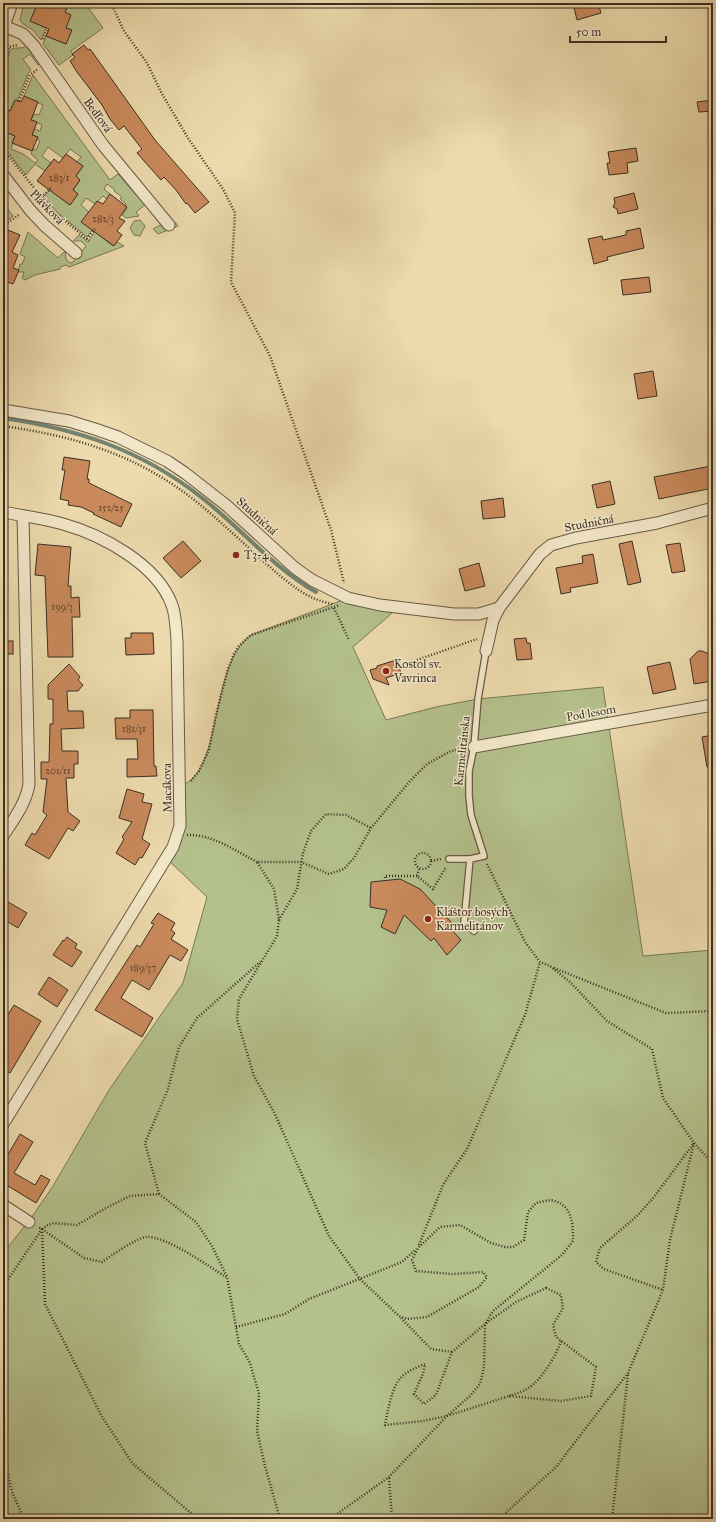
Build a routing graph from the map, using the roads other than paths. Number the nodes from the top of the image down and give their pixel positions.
1 (12, 3) edge
2 (4, 28) edge
3 (3, 175) edge
4 (169, 224) dead end
5 (76, 252) dead end
6 (3, 410) edge
7 (713, 508) edge
8 (3, 512) edge
9 (23, 516) junction
10 (499, 608) junction
11 (486, 651) joint
12 (713, 704) edge
13 (474, 747) junction
14 (3, 836) edge
15 (449, 859) road end
16 (470, 859) junction
17 (474, 931) dead end
18 (3, 1124) edge
19 (3, 1205) edge
20 (29, 1222) road end

1 - 2 street
2 - 4 street, Bedľová
3 - 5 street, Plávková
6 - 10 street, Studničná
7 - 10 street, Studničná
8 - 9 street, Macákova
9 - 14 street
9 - 18 street, Macákova
10 - 11 street, Studničná
11 - 13 lane, Karmelitánska
12 - 13 street, Pod lesom
13 - 16 lane, Karmelitánska
15 - 16 lane
16 - 17 lane
19 - 20 street

